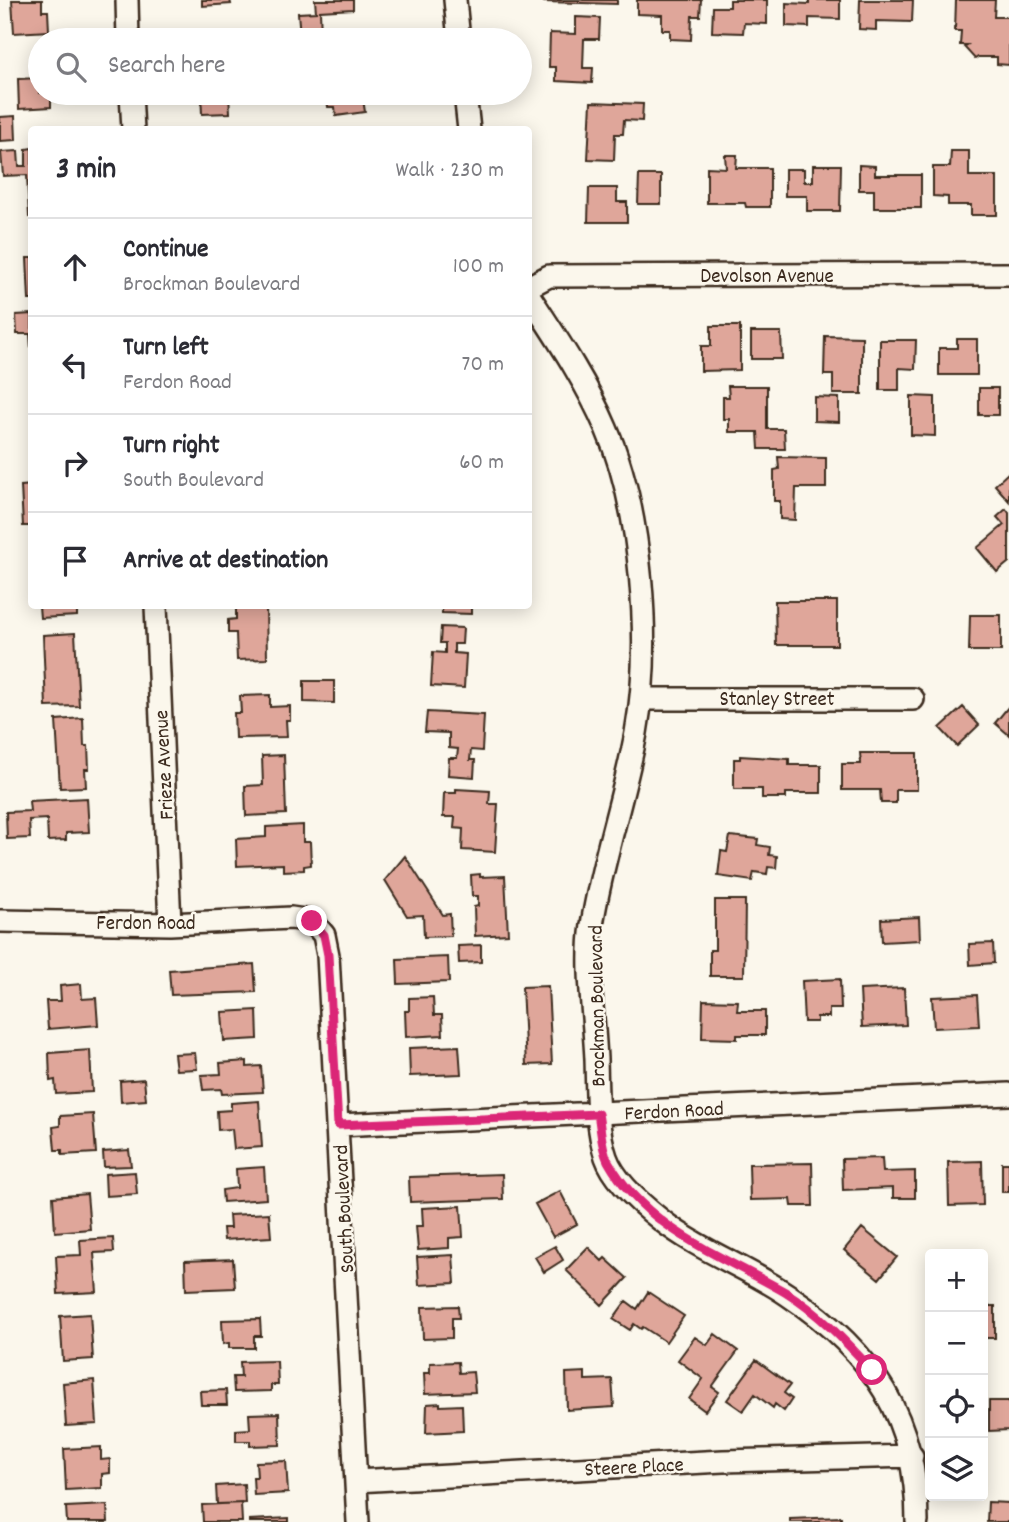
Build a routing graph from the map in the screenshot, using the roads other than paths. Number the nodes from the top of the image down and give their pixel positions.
1 (127, 0) edge
2 (456, 0) edge
3 (128, 28) edge
4 (458, 28) edge
5 (132, 105) edge
6 (466, 105) edge
7 (133, 126) edge
8 (468, 126) edge
9 (1009, 274) edge
10 (532, 285) edge
11 (532, 300) edge
12 (156, 609) edge
13 (641, 699) junction
14 (913, 699) dead end
15 (291, 918) joint
16 (0, 921) edge
17 (170, 924) junction
18 (1009, 1094) edge
19 (598, 1114) junction
20 (338, 1125) junction
21 (912, 1456) junction
22 (356, 1481) junction
23 (358, 1522) edge
24 (917, 1522) edge

1 - 3 street
2 - 4 street
5 - 7 street
6 - 8 street
9 - 10 street, Devolson Avenue
11 - 13 street, Brockman Boulevard
12 - 17 street, Frieze Avenue
13 - 14 street, Stanley Street
13 - 19 street, Brockman Boulevard
15 - 17 street, Ferdon Road
15 - 20 street, South Boulevard
16 - 17 street, Ferdon Road
18 - 19 street, Ferdon Road
19 - 20 street, Ferdon Road
19 - 21 street, Brockman Boulevard
20 - 22 street, South Boulevard
21 - 22 street, Steere Place
21 - 24 street, Brockman Boulevard
22 - 23 street, South Boulevard

